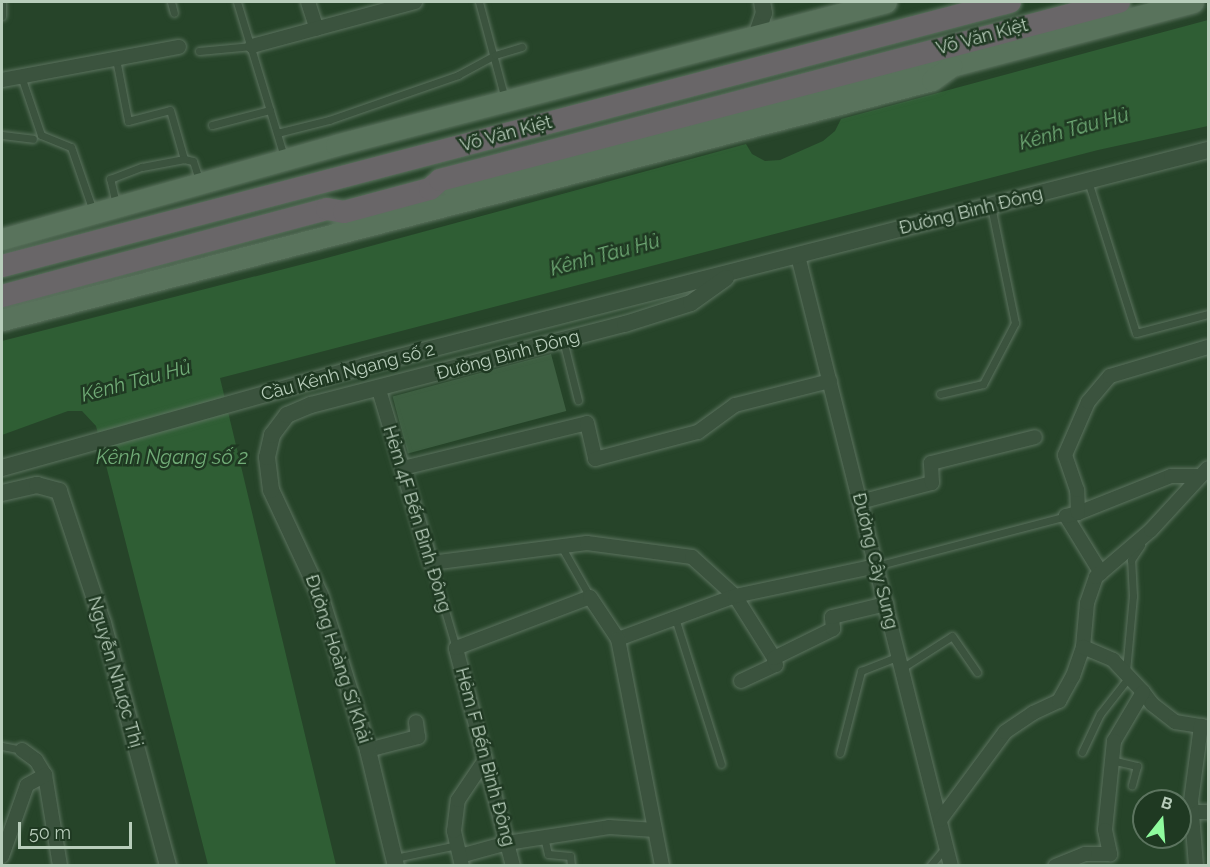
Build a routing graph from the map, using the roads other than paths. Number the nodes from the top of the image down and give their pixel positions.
1 (2, 2) edge
2 (171, 2) edge
3 (237, 2) edge
4 (308, 2) edge
5 (415, 2) edge
6 (479, 2) edge
7 (886, 2) edge
8 (1010, 2) edge
9 (1119, 2) edge
10 (1193, 2) edge
11 (368, 7) edge
12 (763, 7) edge
13 (174, 13) dead end
14 (2, 16) edge
15 (788, 27) junction
16 (317, 29) junction
17 (756, 36) junction
18 (252, 46) junction
19 (180, 47) dead end
20 (522, 47) dead end
21 (199, 51) dead end
22 (495, 55) junction
23 (116, 59) junction
24 (951, 66) junction
25 (21, 76) junction
26 (2, 80) edge
27 (506, 102) junction
28 (270, 110) junction
29 (212, 125) dead end
30 (277, 134) junction
31 (2, 135) edge
32 (33, 139) dead end
33 (1209, 150) edge
34 (184, 159) junction
35 (285, 160) junction
36 (1088, 181) junction
37 (201, 183) junction
38 (430, 189) junction
39 (991, 206) junction
40 (117, 207) junction
41 (344, 212) junction
42 (94, 213) junction
43 (2, 239) edge
44 (798, 256) junction
45 (2, 266) edge
46 (733, 272) junction
47 (696, 282) joint
48 (2, 296) edge
49 (2, 309) edge
50 (1209, 314) edge
51 (2, 320) edge
52 (563, 340) junction
53 (1209, 347) edge
54 (830, 381) junction
55 (379, 390) junction
56 (940, 394) dead end
57 (578, 400) dead end
58 (278, 424) joint
59 (1035, 437) dead end
60 (2, 468) edge
61 (403, 468) junction
62 (1204, 472) edge
63 (2, 493) edge
64 (860, 502) junction
65 (1072, 515) junction
66 (1151, 530) junction
67 (561, 546) junction
68 (431, 563) junction
69 (876, 566) junction
70 (1101, 573) junction
71 (735, 596) junction
72 (590, 597) junction
73 (886, 604) junction
74 (675, 618) junction
75 (618, 639) junction
76 (1083, 647) junction
77 (456, 648) junction
78 (774, 658) junction
79 (900, 662) junction
80 (977, 672) dead end
81 (1129, 673) junction
82 (741, 681) dead end
83 (1143, 692) junction
84 (416, 722) dead end
85 (1205, 727) edge
86 (2, 746) edge
87 (22, 750) joint
88 (368, 750) junction
89 (1082, 752) dead end
90 (840, 753) dead end
91 (485, 760) junction
92 (1111, 760) junction
93 (721, 764) dead end
94 (45, 775) junction
95 (1132, 785) dead end
96 (1192, 812) junction
97 (1209, 812) edge
98 (940, 820) junction
99 (655, 830) junction
100 (544, 837) junction
101 (507, 843) junction
102 (947, 846) junction
103 (460, 855) edge
104 (2, 856) edge
105 (1110, 860) edge
106 (395, 862) edge
107 (60, 866) edge
108 (168, 866) edge
109 (513, 866) edge
110 (571, 866) edge
111 (662, 866) edge
112 (930, 866) edge
113 (951, 866) edge
114 (1055, 866) edge
115 (1196, 866) edge

1 - 14 lane
2 - 13 lane
3 - 18 lane
4 - 16 street
5 - 11 street
6 - 22 lane
7 - 15 main road, Võ Văn Kiệt
8 - 45 highway, Võ Văn Kiệt
9 - 38 highway, Võ Văn Kiệt
10 - 24 main road, Võ Văn Kiệt
11 - 16 street
12 - 15 street
12 - 17 street
15 - 17 main road, Võ Văn Kiệt
16 - 18 street
17 - 27 main road, Võ Văn Kiệt
18 - 21 lane
18 - 28 lane
19 - 23 street
20 - 22 lane
22 - 27 lane
22 - 30 lane
23 - 25 street
23 - 34 lane
24 - 38 main road, Võ Văn Kiệt
24 - 51 main road, Võ Văn Kiệt
25 - 26 street
25 - 42 lane
27 - 35 main road, Võ Văn Kiệt
28 - 29 lane
28 - 30 lane
30 - 35 lane
31 - 32 lane
33 - 36 street, Đường Bình Đông
34 - 37 lane
34 - 40 lane
35 - 37 main road, Võ Văn Kiệt
36 - 39 street, Đường Bình Đông
36 - 50 lane
37 - 40 main road, Võ Văn Kiệt
38 - 41 highway, Võ Văn Kiệt
39 - 44 street, Đường Bình Đông
39 - 56 lane
40 - 42 main road, Võ Văn Kiệt
41 - 48 highway, Võ Văn Kiệt
41 - 49 main road, Võ Văn Kiệt
42 - 43 main road, Võ Văn Kiệt
44 - 46 street, Đường Bình Đông
44 - 54 street, Đường Cây Sung
46 - 47 street, Đường Bình Đông
46 - 52 street, Đường Bình Đông
47 - 60 street, Cầu Kênh Ngang số 2
52 - 55 street, Đường Bình Đông
52 - 57 lane
53 - 65 street
54 - 61 street
54 - 64 street, Đường Cây Sung
55 - 58 street, Đường Bình Đông
55 - 61 street, Hẻm 4F Bến Bình Đông
58 - 88 street, Đường Hoàng Sĩ Khải
59 - 64 street
61 - 68 street, Hẻm 4F Bến Bình Đông
62 - 65 street
62 - 66 street
63 - 108 street, Nguyễn Nhược Thị
64 - 69 street, Đường Cây Sung
65 - 69 lane
65 - 70 street
66 - 70 street
66 - 81 lane
67 - 68 street
67 - 71 street
67 - 72 lane
68 - 77 lane, Hẻm 4F Bến Bình Đông
69 - 71 street
69 - 73 street, Đường Cây Sung
70 - 76 street
71 - 74 street
71 - 78 street
72 - 75 street
72 - 77 street
73 - 78 street
73 - 79 street, Đường Cây Sung
74 - 75 street
74 - 93 lane
75 - 99 street
76 - 81 street
76 - 98 street
77 - 91 street, Hẻm F Bến Bình Đông
78 - 82 street
79 - 80 lane
79 - 90 lane
79 - 98 street, Đường Cây Sung
81 - 83 street
81 - 89 lane
83 - 85 street
83 - 92 street
84 - 88 street
85 - 96 street
86 - 87 lane
87 - 94 street
88 - 106 street, Đường Hoàng Sĩ Khải
91 - 101 street, Hẻm F Bến Bình Đông
91 - 103 street
92 - 95 lane
92 - 105 street
94 - 104 street
94 - 107 street
96 - 97 street
96 - 115 street
98 - 102 street, Đường Cây Sung
99 - 100 street
99 - 111 street
100 - 101 street
100 - 110 lane
101 - 103 street
101 - 109 street, Hẻm F Bến Bình Đông
102 - 112 lane
102 - 113 street, Đường Cây Sung
103 - 106 lane
105 - 114 street

